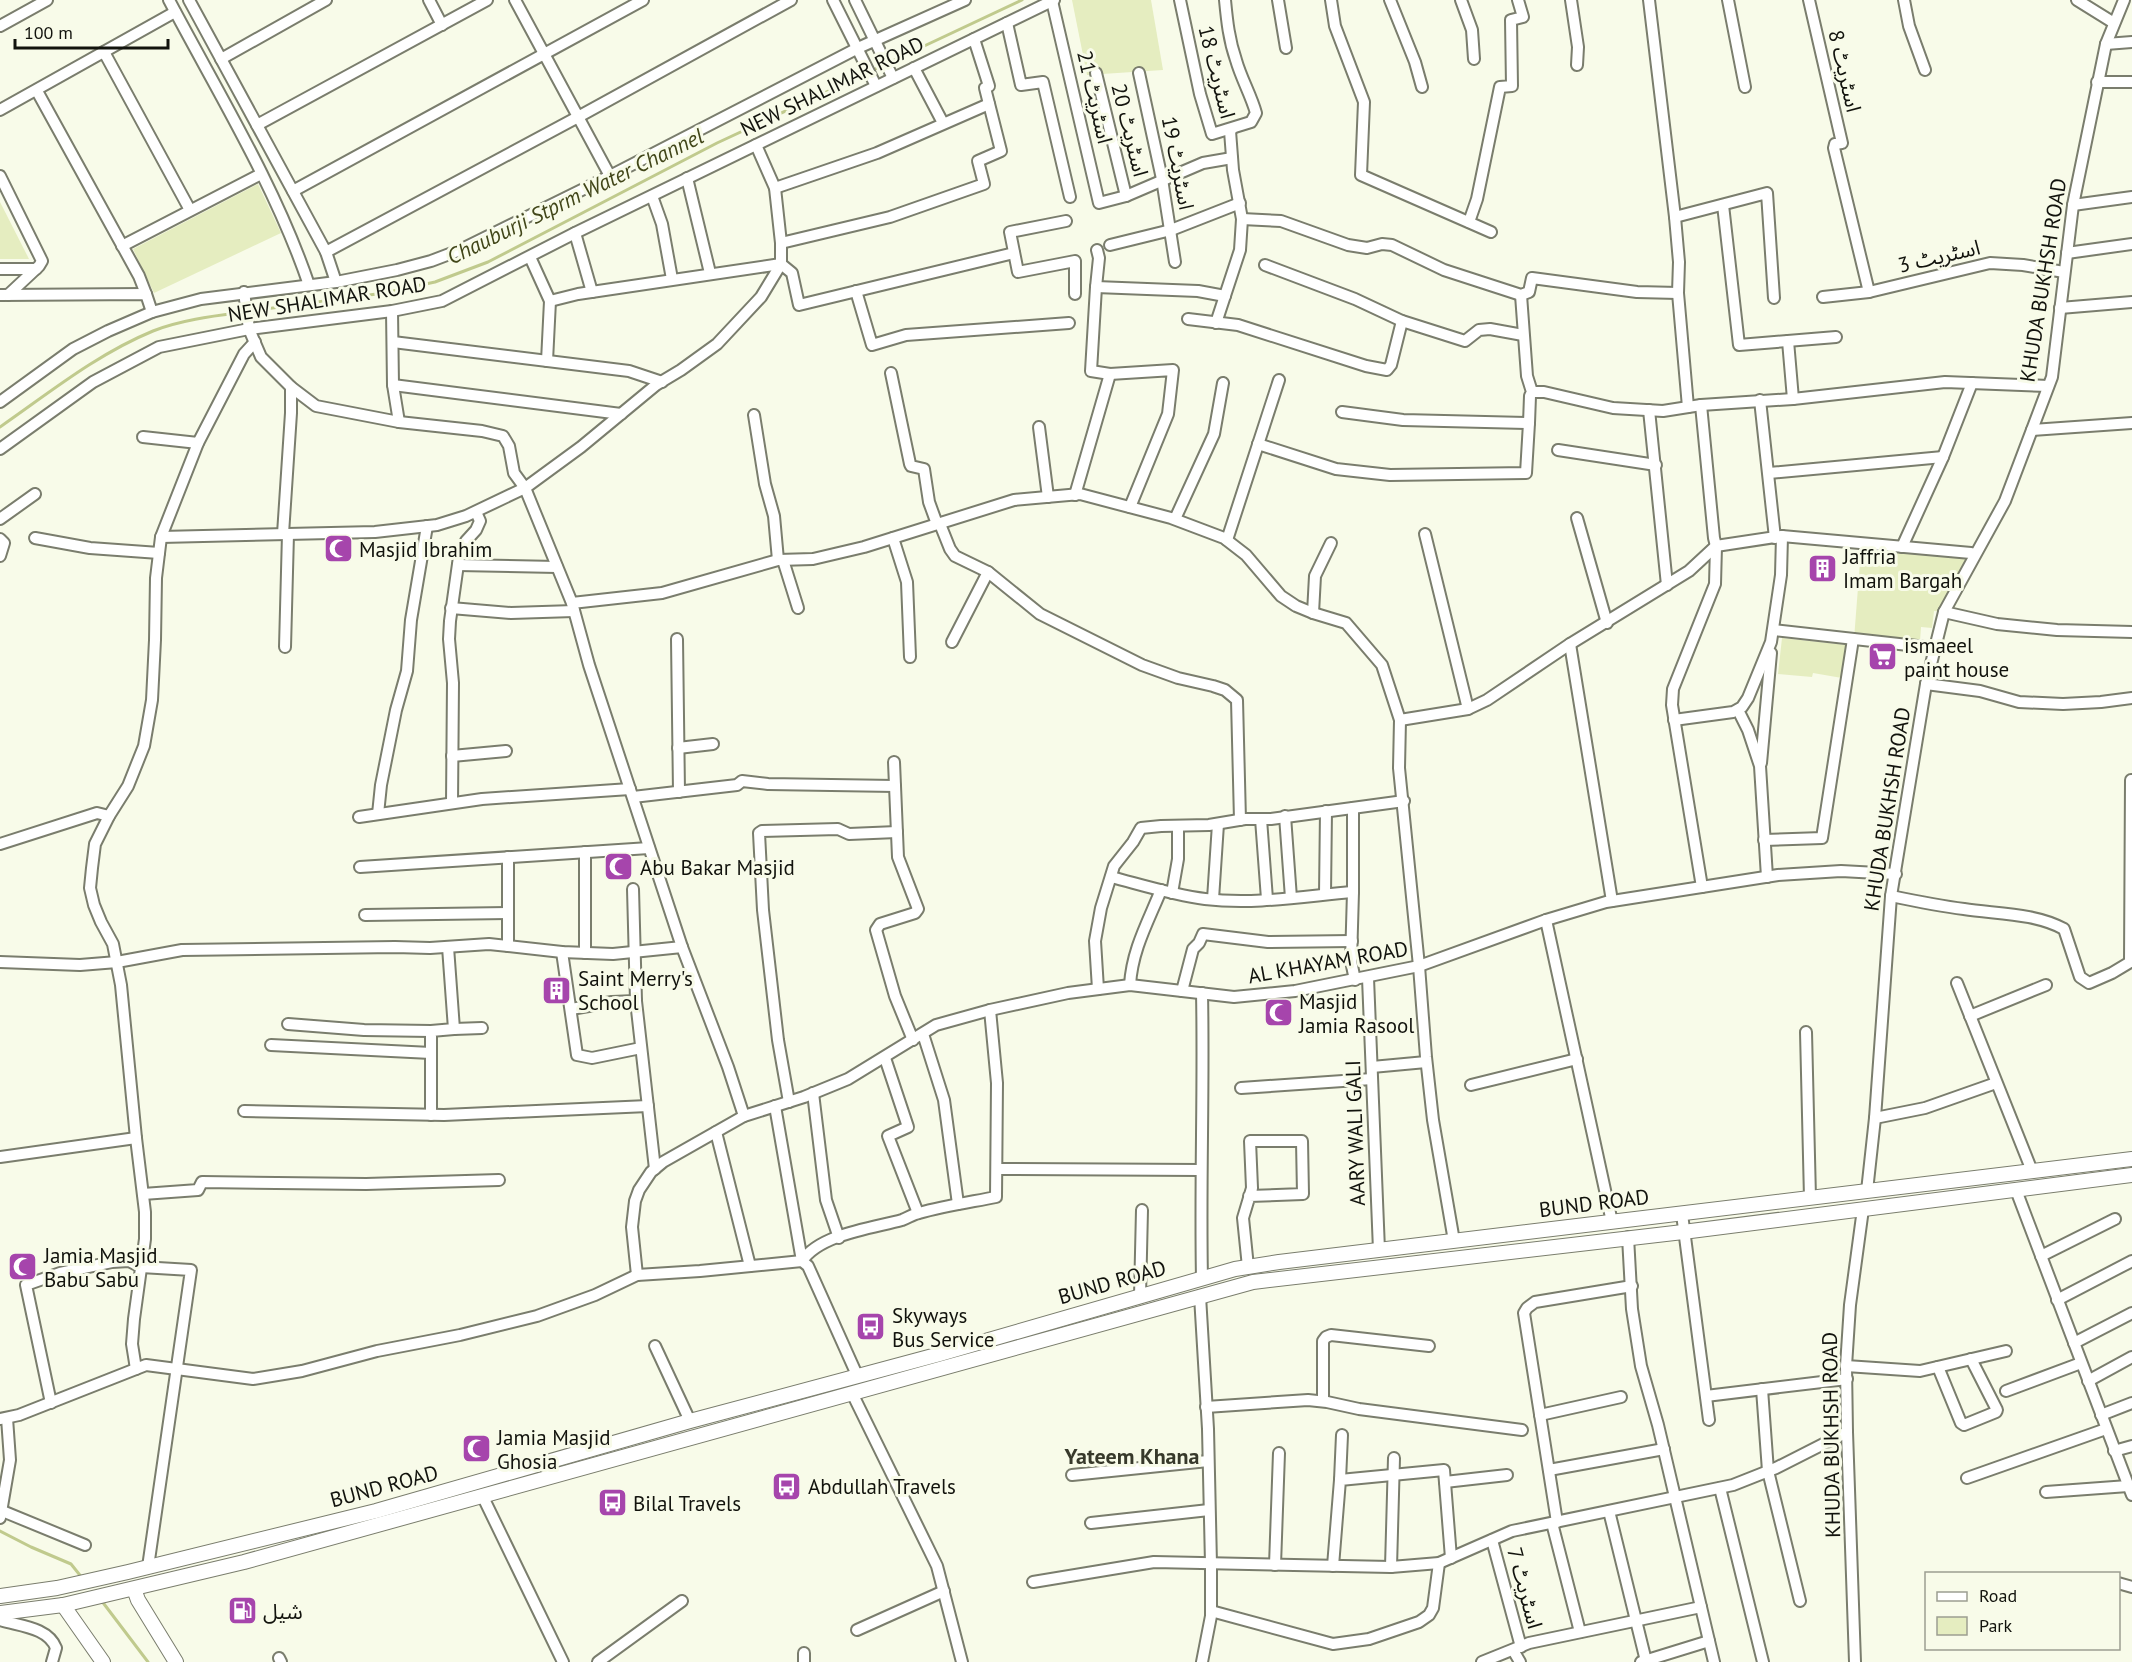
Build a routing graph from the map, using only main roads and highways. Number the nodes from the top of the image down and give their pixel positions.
1 (2132, 1159) edge
2 (2132, 1175) edge
3 (219, 1550) junction
4 (223, 1567) junction
5 (134, 1588) junction
6 (0, 1596) edge
7 (63, 1605) junction
8 (0, 1612) edge
9 (103, 1662) edge
10 (176, 1662) edge

1 - 3 main road, BUND ROAD
2 - 4 main road, BUND ROAD
3 - 4 main road
3 - 6 main road, BUND ROAD
4 - 5 main road, BUND ROAD
5 - 7 main road, BUND ROAD
5 - 10 main road
7 - 8 main road, BUND ROAD
7 - 9 main road

